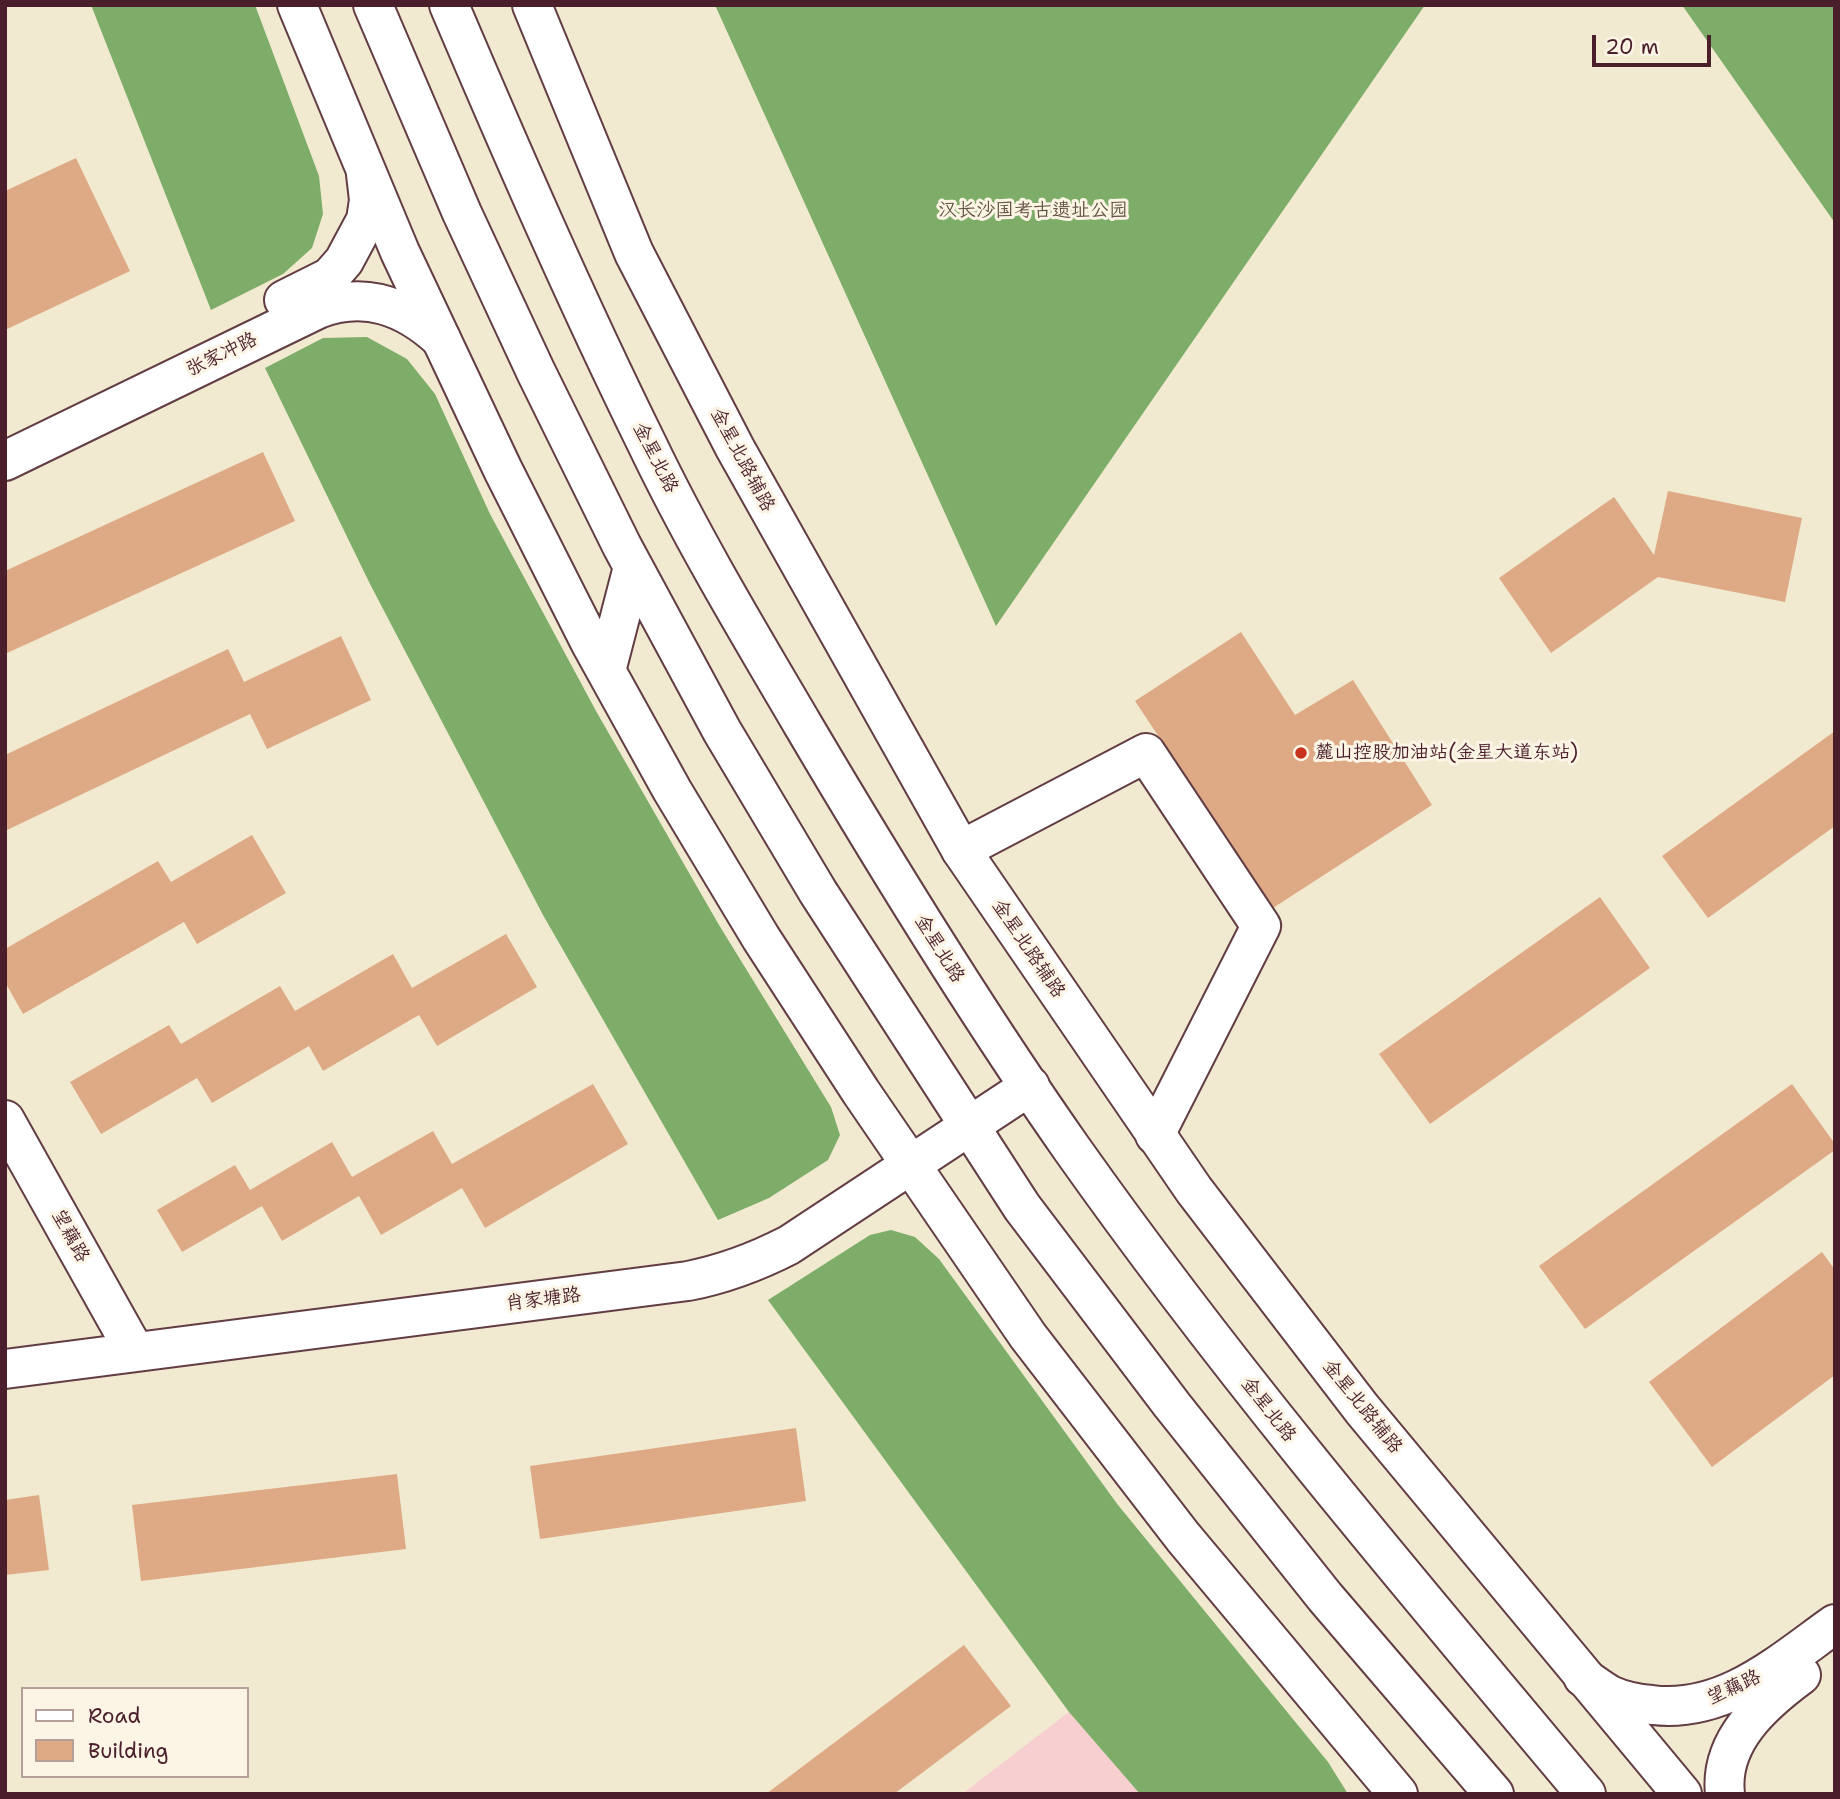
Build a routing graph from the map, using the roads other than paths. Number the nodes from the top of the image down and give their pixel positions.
1 (297, 5) edge
2 (373, 5) edge
3 (449, 5) edge
4 (532, 5) edge
5 (366, 174) junction
6 (440, 338) junction
7 (5, 435) edge
8 (5, 461) edge
9 (634, 567) junction
10 (606, 671) junction
11 (961, 849) junction
12 (1024, 1077) junction
13 (964, 1117) junction
14 (5, 1120) edge
15 (1155, 1135) junction
16 (905, 1157) junction
17 (5, 1163) edge
18 (118, 1343) junction
19 (5, 1345) edge
20 (5, 1369) edge
21 (1835, 1624) edge
22 (1835, 1651) edge
23 (1583, 1676) junction
24 (1391, 1788) edge
25 (1494, 1794) edge
26 (1586, 1794) edge
27 (1682, 1794) edge
28 (1725, 1794) edge

1 - 5 main road
2 - 9 main road
3 - 12 main road, 金星北路
4 - 11 main road, 金星北路辅路
5 - 6 main road
5 - 7 main road, 张家冲路
6 - 8 main road, 张家冲路
6 - 10 main road
9 - 10 main road
9 - 13 main road
10 - 16 main road
11 - 15 main road, 金星北路辅路
11 - 15 main road
12 - 13 main road, 肖家塘路
12 - 26 main road, 金星北路
13 - 16 main road, 肖家塘路
13 - 25 main road
14 - 18 main road, 望藕路
15 - 23 main road, 金星北路辅路
16 - 18 main road, 肖家塘路
16 - 24 main road
17 - 18 main road, 望藕路
18 - 19 main road, 肖家塘路
18 - 20 main road, 肖家塘路
21 - 23 main road, 望藕路
22 - 28 main road, 望藕路
23 - 27 main road, 金星北路辅路

